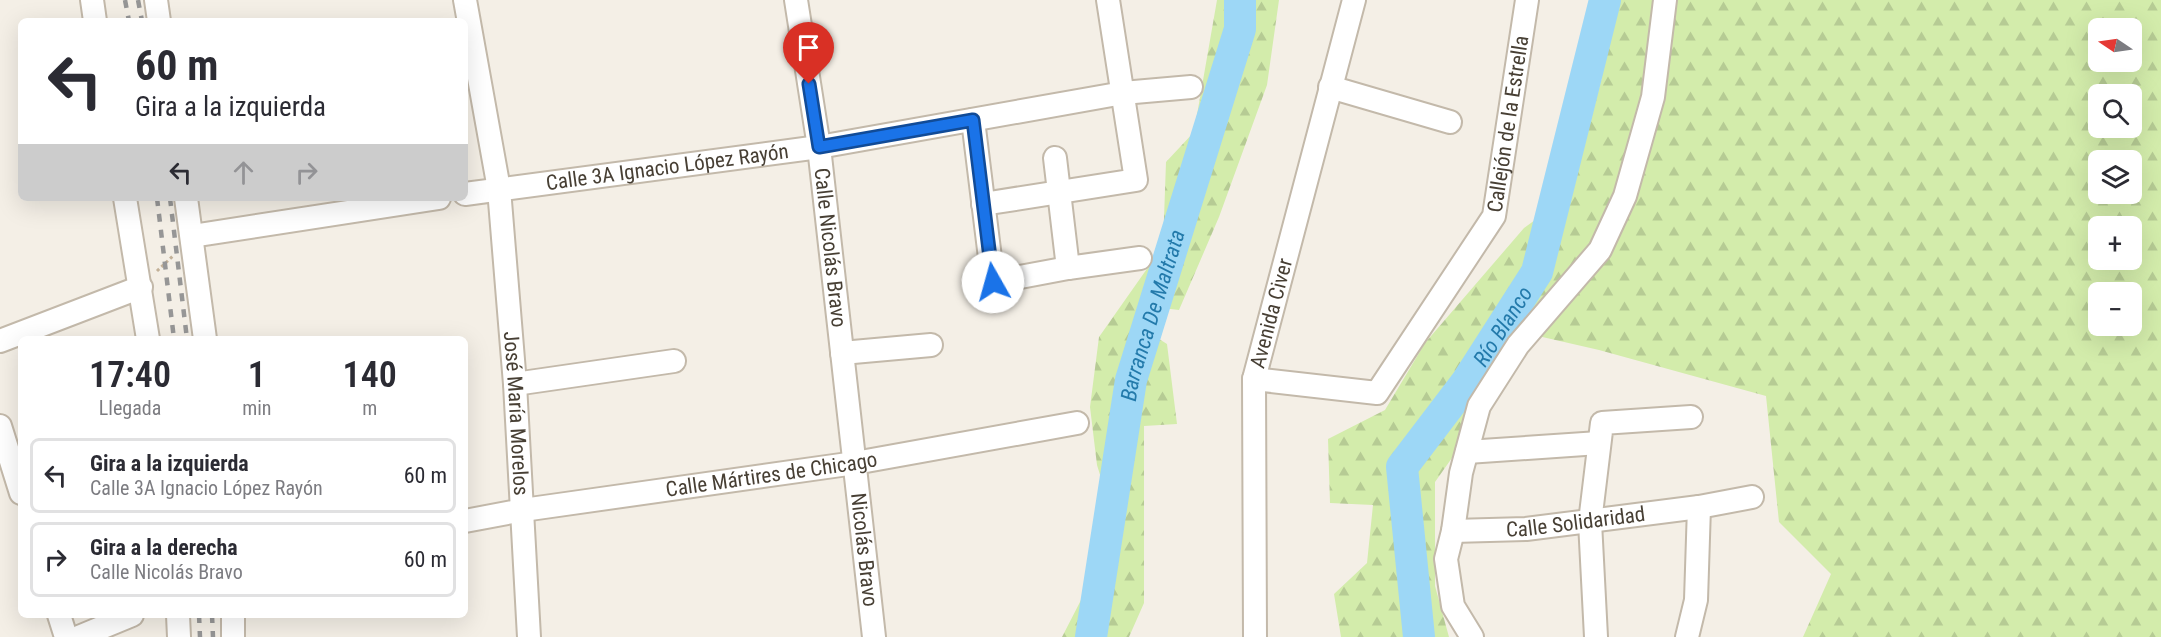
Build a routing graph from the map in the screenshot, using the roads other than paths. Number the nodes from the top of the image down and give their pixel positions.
1 (92, 0) edge
2 (156, 0) edge
3 (465, 0) edge
4 (796, 0) edge
5 (1108, 0) edge
6 (1354, 0) edge
7 (1527, 0) edge
8 (1665, 0) edge
9 (95, 18) edge
10 (159, 18) edge
11 (1191, 87) dead end
12 (1330, 87) junction
13 (1123, 93) junction
14 (973, 120) junction
15 (1450, 122) dead end
16 (819, 147) junction
17 (1055, 158) dead end
18 (499, 189) junction
19 (1059, 191) junction
20 (468, 194) edge
21 (126, 201) edge
22 (186, 201) edge
23 (420, 201) edge
24 (983, 204) junction
25 (192, 236) junction
26 (1140, 258) dead end
27 (1068, 268) junction
28 (141, 287) junction
29 (148, 336) edge
30 (205, 336) edge
31 (0, 341) edge
32 (931, 345) dead end
33 (842, 352) junction
34 (674, 361) dead end
35 (1254, 379) junction
36 (515, 384) junction
37 (1692, 417) dead end
38 (1077, 423) dead end
39 (0, 426) edge
40 (1600, 433) junction
41 (1467, 452) junction
42 (855, 463) junction
43 (18, 483) edge
44 (1752, 497) dead end
45 (1699, 507) junction
46 (523, 510) junction
47 (468, 520) edge
48 (1590, 522) junction
49 (1452, 531) junction
50 (60, 618) edge
51 (125, 618) edge
52 (178, 618) edge
53 (233, 618) edge
54 (66, 637) edge
55 (79, 637) edge
56 (179, 637) edge
57 (233, 637) edge
58 (529, 637) edge
59 (874, 637) edge
60 (1255, 637) edge
61 (1472, 637) edge
62 (1596, 637) edge
63 (1686, 637) edge

1 - 9 street
2 - 10 street
3 - 18 street, José María Morelos
4 - 16 street, Calle Nicolás Bravo
5 - 13 street
6 - 12 street, Avenida Civer
7 - 35 street, Callejón de la Estrella
8 - 41 street
11 - 13 street, Calle 3A Ignacio López Rayón
12 - 15 street
12 - 35 street, Avenida Civer
13 - 14 street, Calle 3A Ignacio López Rayón
13 - 19 street
14 - 16 street, Calle 3A Ignacio López Rayón
14 - 24 street
16 - 18 street, Calle 3A Ignacio López Rayón
16 - 33 street, Calle Nicolás Bravo
17 - 19 street
18 - 20 street, Calle 3A Ignacio López Rayón
18 - 36 street, José María Morelos
19 - 24 street
19 - 27 street
21 - 28 street
22 - 25 street
23 - 25 street
24 - 27 street
25 - 30 street
26 - 27 street
28 - 29 street
28 - 31 street
32 - 33 street
33 - 42 street, Calle Nicolás Bravo
34 - 36 street
35 - 60 street, Avenida Civer
36 - 46 street, José María Morelos
37 - 40 street
38 - 42 street, Calle Mártires de Chicago
39 - 43 street
40 - 41 street
40 - 48 street
41 - 49 street
42 - 46 street, Calle Mártires de Chicago
42 - 59 street, Nicolás Bravo
44 - 45 street, Calle Solidaridad
45 - 48 street, Calle Solidaridad
45 - 63 street
46 - 47 street, Calle Mártires de Chicago
46 - 58 street, José María Morelos
48 - 49 street, Calle Solidaridad
48 - 62 street
49 - 61 street
50 - 54 street
51 - 55 street
52 - 56 street
53 - 57 street

